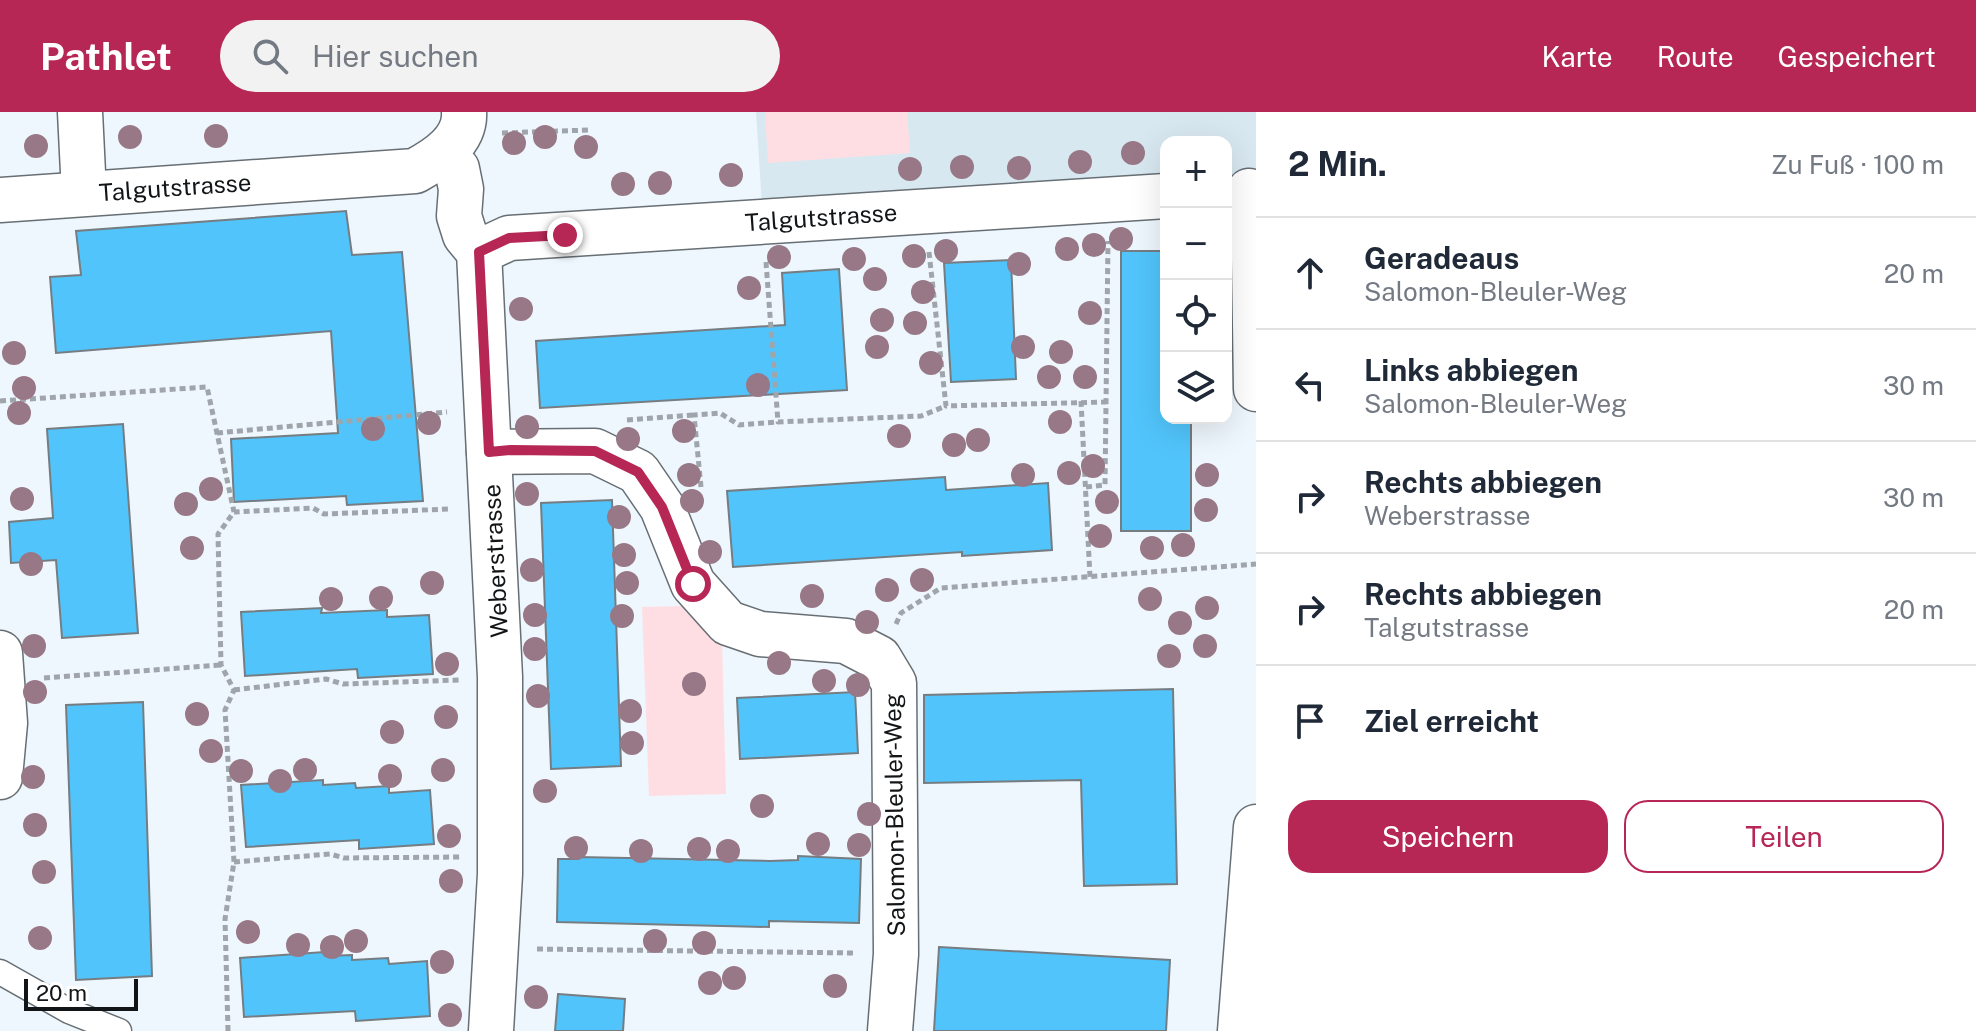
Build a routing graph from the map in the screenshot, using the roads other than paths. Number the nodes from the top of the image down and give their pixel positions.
1 (80, 112) edge
2 (477, 121) edge
3 (442, 156) junction
4 (1244, 191) edge
5 (84, 193) junction
6 (1160, 196) edge
7 (0, 200) edge
8 (479, 252) junction
9 (1256, 389) edge
10 (489, 452) junction
11 (0, 653) edge
12 (0, 777) edge
13 (1256, 827) edge
14 (0, 972) edge
15 (119, 1031) edge
16 (491, 1031) edge
17 (890, 1031) edge
18 (1240, 1031) edge

1 - 5 street
2 - 3 street
3 - 5 street, Talgutstrasse
3 - 8 street, Weberstrasse
4 - 9 street
5 - 7 street, Talgutstrasse
6 - 8 street, Talgutstrasse
8 - 10 street, Weberstrasse
10 - 16 street, Weberstrasse
10 - 17 street, Salomon-Bleuler-Weg
11 - 12 street
13 - 18 street
14 - 15 lane

